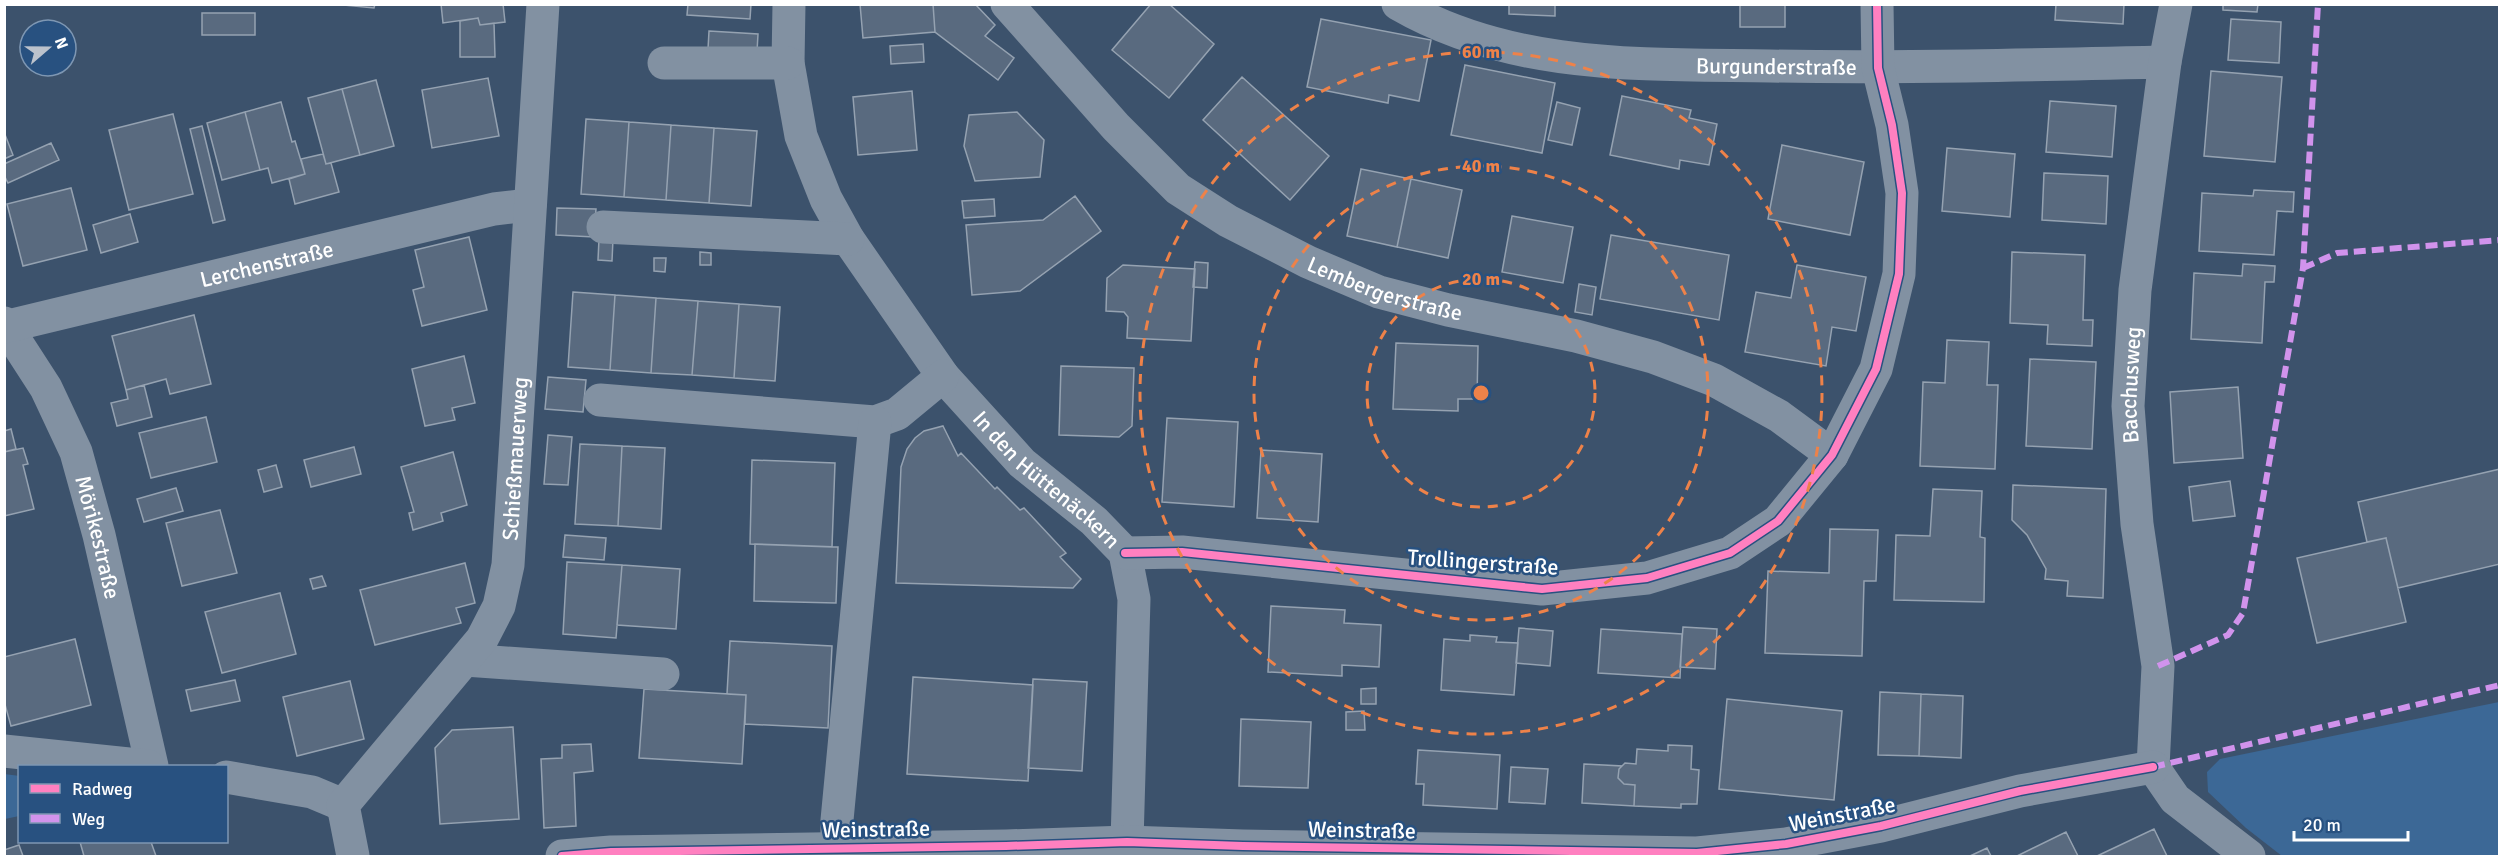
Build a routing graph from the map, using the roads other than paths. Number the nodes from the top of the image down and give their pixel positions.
1 (543, 4) edge
2 (789, 4) edge
3 (1007, 4) edge
4 (1398, 4) edge
5 (1877, 4) edge
6 (2176, 4) edge
7 (2165, 62) junction
8 (664, 63) dead end
9 (788, 63) junction
10 (1878, 68) junction
11 (530, 205) junction
12 (603, 227) dead end
13 (848, 239) junction
14 (6, 325) edge
15 (942, 376) junction
16 (600, 400) dead end
17 (875, 422) junction
18 (1832, 455) junction
19 (1125, 553) junction
20 (465, 660) junction
21 (663, 674) dead end
22 (4, 751) edge
23 (140, 765) edge
24 (150, 765) edge
25 (2153, 767) junction
26 (228, 777) edge
27 (343, 805) junction
28 (1127, 842) junction
29 (832, 851) edge
30 (1243, 851) edge
31 (1478, 853) edge
32 (353, 856) edge
33 (562, 856) edge
34 (2248, 856) edge

1 - 11 street, Schießmauerweg
2 - 9 street, In den Hüttenäckern
3 - 18 street, Lembergerstraße
4 - 10 street, Burgunderstraße
5 - 10 street, Trollingerstraße
6 - 7 street, Bacchusweg
7 - 10 street, Burgunderstraße
7 - 25 street, Bacchusweg
8 - 9 street
9 - 13 street, In den Hüttenäckern
10 - 18 street, Trollingerstraße
11 - 14 street, Lerchenstraße
11 - 20 street, Schießmauerweg
12 - 13 street
13 - 15 street, In den Hüttenäckern
14 - 24 street, Mörikestraße
15 - 17 street
15 - 19 street, In den Hüttenäckern
16 - 17 street
17 - 29 street, Weinstraße
18 - 19 street, Trollingerstraße
19 - 28 street, In den Hüttenäckern
20 - 21 street
20 - 27 street, Schießmauerweg
22 - 23 street
25 - 31 street, Weinstraße
25 - 34 street
26 - 27 street
27 - 32 street
28 - 29 street, Weinstraße
28 - 30 street, Weinstraße
29 - 33 street, Weinstraße
30 - 31 street, Weinstraße

